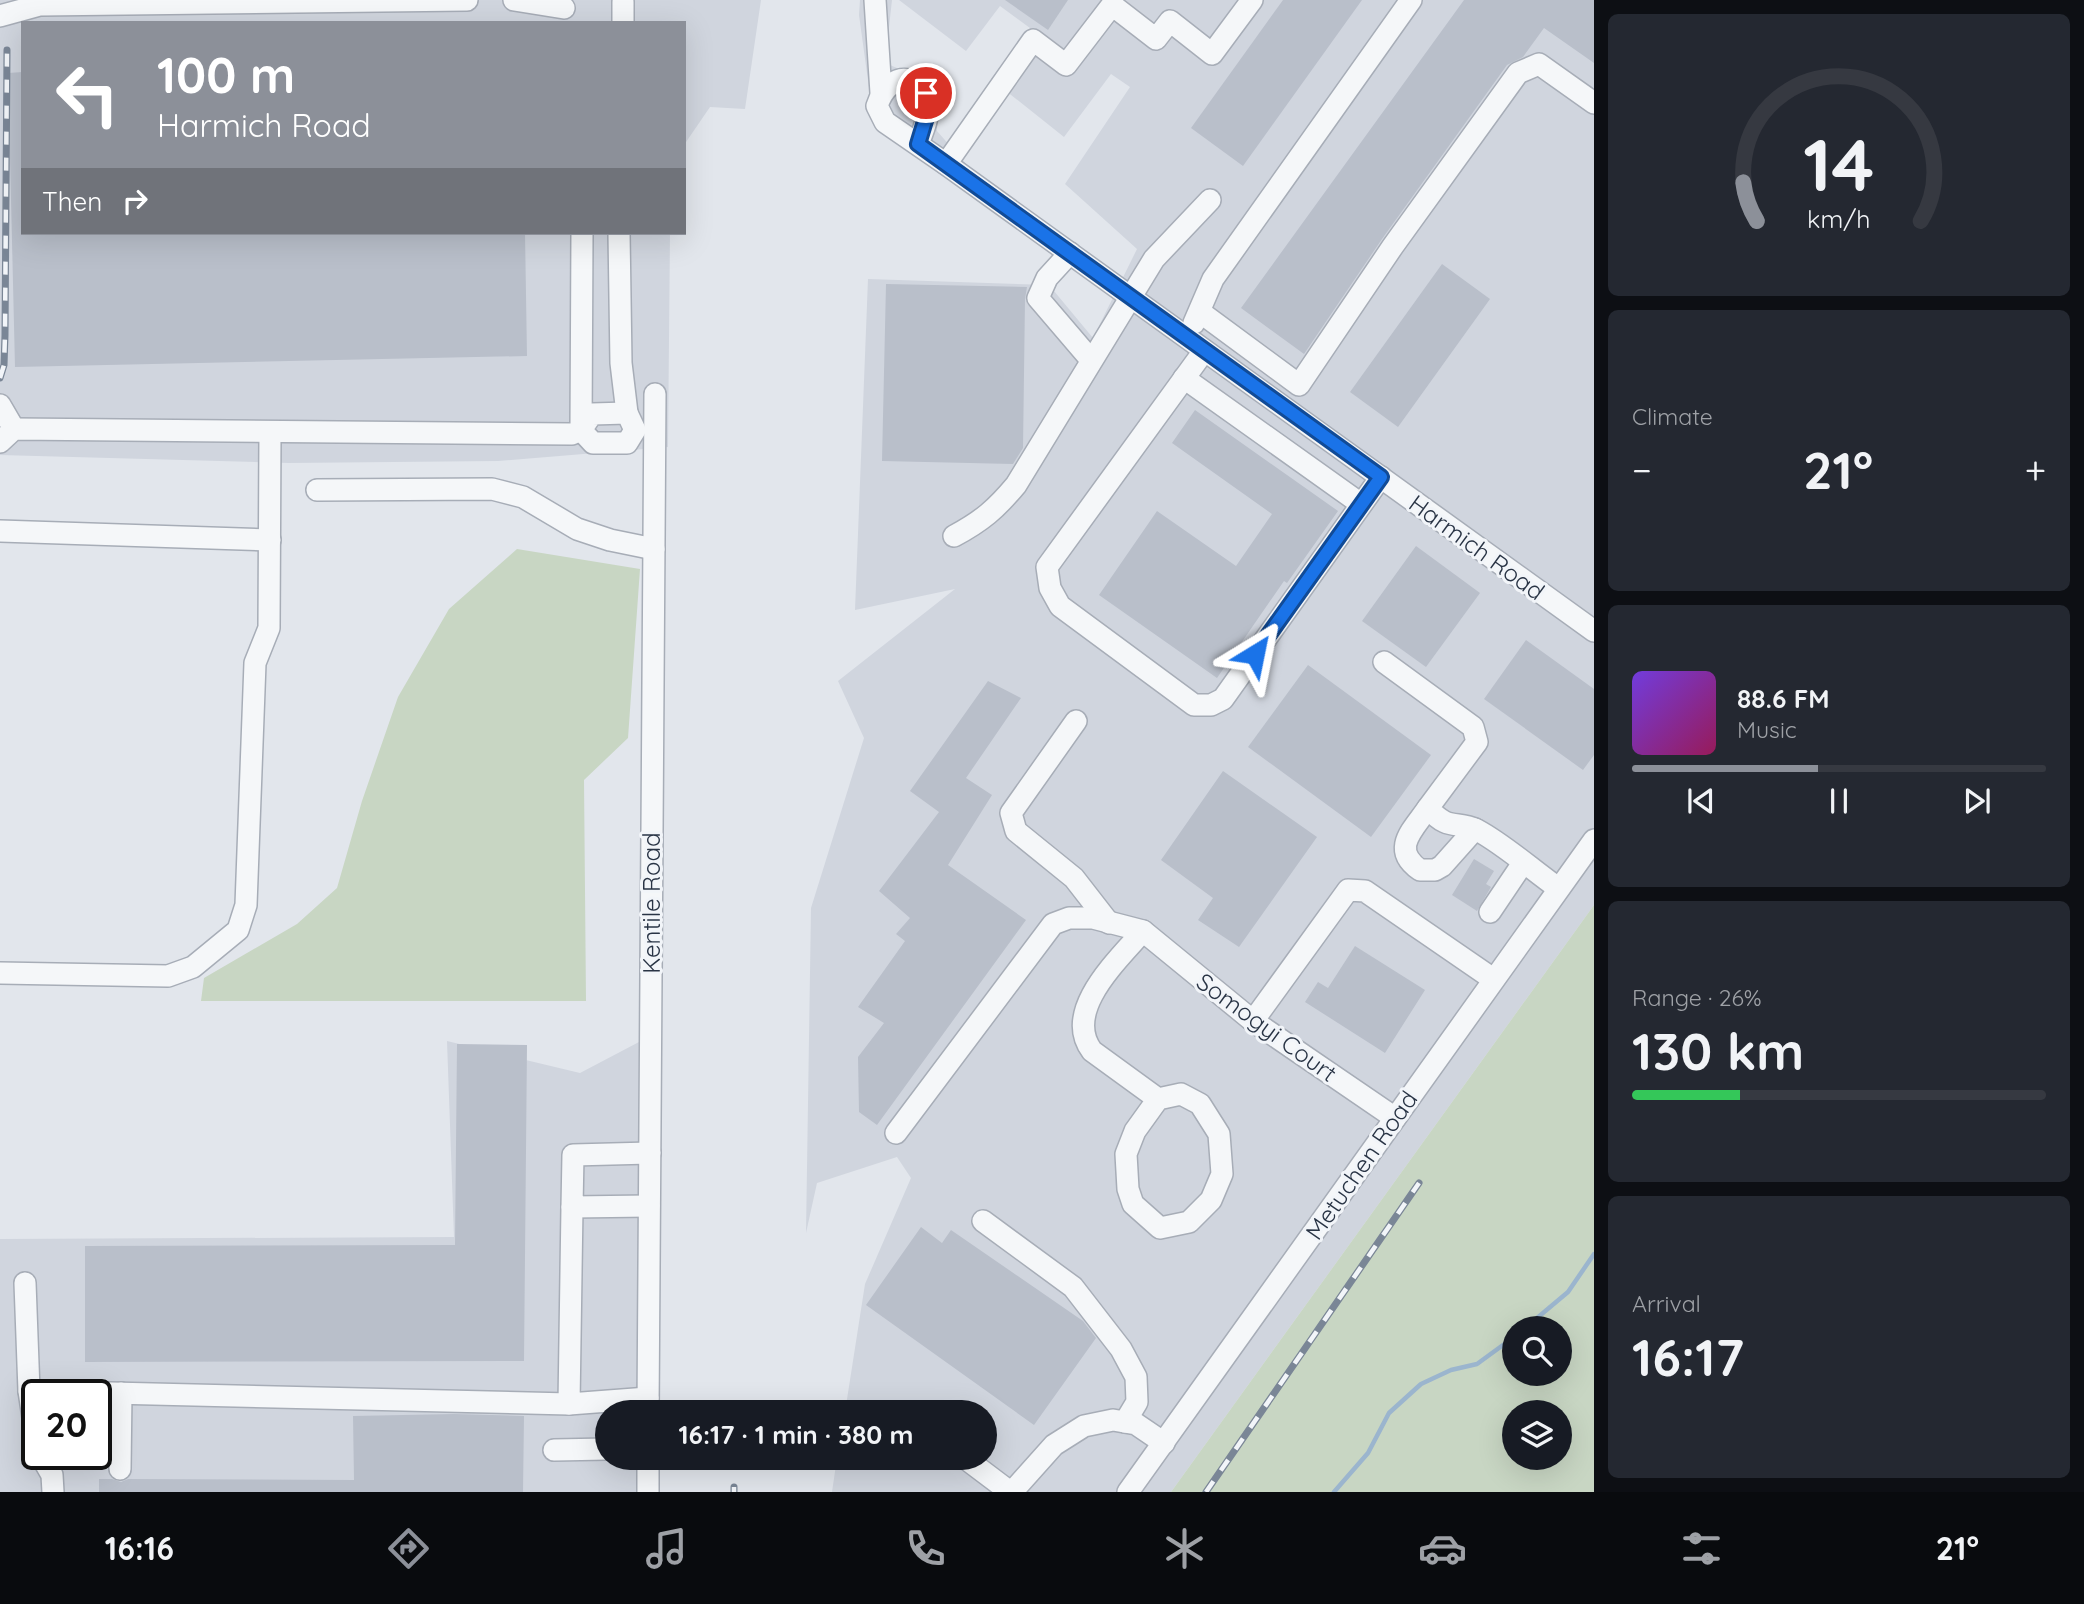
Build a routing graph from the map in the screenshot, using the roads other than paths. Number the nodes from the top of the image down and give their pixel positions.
1 (467, 0) edge
2 (514, 0) edge
3 (875, 0) edge
4 (1252, 0) edge
5 (1410, 0) edge
6 (40, 2) edge
7 (565, 10) edge
8 (0, 16) edge
9 (881, 93) junction
10 (1594, 103) edge
11 (918, 144) junction
12 (946, 164) junction
13 (1210, 200) dead end
14 (582, 235) edge
15 (619, 235) edge
16 (1070, 253) junction
17 (1130, 296) junction
18 (1200, 312) junction
19 (1186, 337) junction
20 (1204, 351) junction
21 (1091, 360) junction
22 (1184, 378) junction
23 (1299, 385) junction
24 (655, 394) dead end
25 (0, 405) edge
26 (1283, 406) junction
27 (639, 425) junction
28 (581, 429) junction
29 (270, 432) junction
30 (7, 436) edge
31 (1381, 477) junction
32 (317, 489) dead end
33 (1361, 504) junction
34 (0, 531) edge
35 (954, 536) dead end
36 (270, 540) junction
37 (654, 549) junction
38 (1594, 631) edge
39 (1384, 662) dead end
40 (1076, 721) dead end
41 (1428, 808) junction
42 (1475, 829) junction
43 (1594, 840) edge
44 (1523, 863) junction
45 (1558, 888) junction
46 (1489, 912) dead end
47 (1109, 923) junction
48 (1143, 931) junction
49 (0, 973) edge
50 (1493, 979) junction
51 (1253, 1021) junction
52 (1158, 1099) junction
53 (1395, 1118) junction
54 (896, 1133) dead end
55 (650, 1153) junction
56 (649, 1206) junction
57 (572, 1207) junction
58 (983, 1221) dead end
59 (25, 1283) dead end
60 (29, 1379) edge
61 (112, 1393) edge
62 (121, 1393) junction
63 (648, 1400) edge
64 (569, 1404) junction
65 (595, 1404) edge
66 (1125, 1422) junction
67 (1164, 1443) junction
68 (554, 1450) dead end
69 (595, 1450) edge
70 (120, 1469) dead end
71 (49, 1470) edge
72 (648, 1470) edge
73 (981, 1470) edge
74 (53, 1492) edge
75 (648, 1492) edge
76 (1011, 1492) edge
77 (1128, 1492) edge

1 - 6 street
2 - 7 street
3 - 9 street, Harmich Road
4 - 12 street
5 - 18 street
6 - 8 street
9 - 11 street, Harmich Road
9 - 11 street
10 - 23 street
11 - 12 street, Harmich Road
12 - 16 street, Harmich Road
13 - 17 street
14 - 28 street
15 - 27 street
16 - 17 street, Harmich Road
16 - 21 street
17 - 19 street, Harmich Road
17 - 21 street
18 - 19 street
18 - 23 street
19 - 20 street, Harmich Road
20 - 22 street
20 - 26 street, Harmich Road
21 - 35 street
22 - 33 street
22 - 33 street
23 - 26 street
24 - 27 street, Kentile Road
25 - 30 street
26 - 31 street, Harmich Road
27 - 28 street
27 - 28 street
27 - 37 street, Kentile Road
28 - 29 street
29 - 30 street
29 - 36 street
31 - 33 street
31 - 38 street, Harmich Road
32 - 37 street
34 - 36 street
36 - 49 street
37 - 55 street, Kentile Road
39 - 41 street
40 - 47 street
41 - 42 street
41 - 42 street
42 - 44 street
43 - 45 street, Metuchen Road
44 - 45 street
44 - 46 street
45 - 50 street, Metuchen Road
47 - 48 street
47 - 54 street
48 - 51 street, Somogyi Court
48 - 52 street
50 - 51 street
50 - 53 street, Metuchen Road
51 - 53 street, Somogyi Court
52 - 52 street
53 - 67 street, Metuchen Road
55 - 56 street, Kentile Road
55 - 57 street
56 - 57 street
56 - 63 street, Kentile Road
57 - 64 street
58 - 66 street
59 - 60 street
61 - 62 street
62 - 64 street
62 - 70 street
64 - 65 street
66 - 67 street
66 - 76 street
67 - 77 street, Metuchen Road
68 - 69 street
71 - 74 street
72 - 75 street
73 - 76 street

